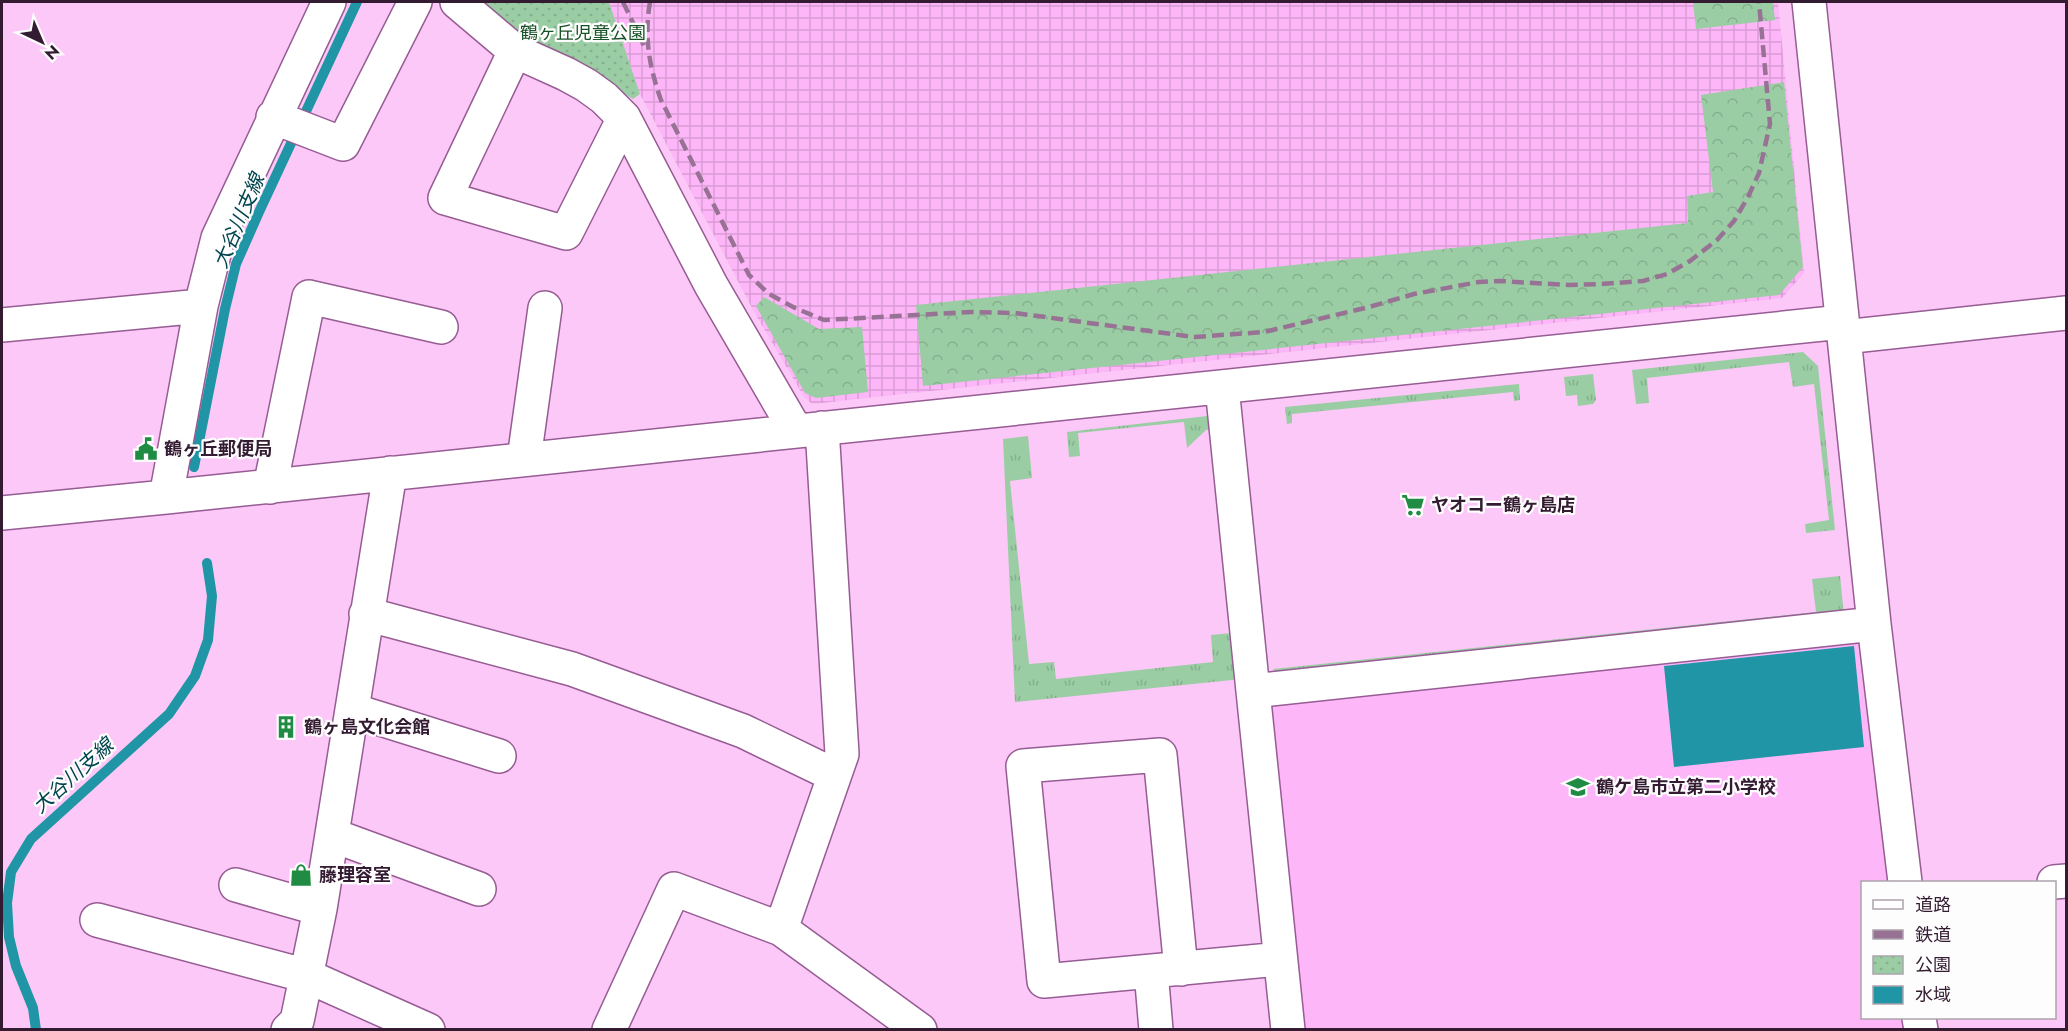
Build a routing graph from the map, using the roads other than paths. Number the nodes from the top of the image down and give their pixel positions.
1 (329, 2) edge
2 (415, 2) edge
3 (457, 2) edge
4 (1809, 2) edge
5 (515, 51) junction
6 (273, 117) junction
7 (624, 118) junction
8 (201, 306) junction
9 (545, 308) dead end
10 (2067, 313) edge
11 (2, 325) edge
12 (441, 327) dead end
13 (1843, 330) junction
14 (1222, 387) junction
15 (809, 429) junction
16 (524, 459) junction
17 (390, 473) junction
18 (270, 487) junction
19 (166, 498) junction
20 (2, 513) edge
21 (366, 614) junction
22 (1874, 624) junction
23 (1253, 691) junction
24 (352, 710) junction
25 (499, 756) dead end
26 (834, 776) junction
27 (332, 836) junction
28 (1905, 881) edge
29 (236, 885) dead end
30 (479, 889) dead end
31 (320, 909) junction
32 (97, 920) dead end
33 (781, 928) junction
34 (1280, 959) junction
35 (1166, 970) junction
36 (307, 976) junction
37 (288, 1029) edge
38 (428, 1029) edge
39 (609, 1029) edge
40 (920, 1029) edge
41 (1156, 1029) edge
42 (1288, 1029) edge

1 - 6 street
2 - 6 street
3 - 5 street
4 - 13 street
5 - 7 street
5 - 7 street
6 - 8 street
7 - 15 street
8 - 11 street
8 - 19 street
9 - 16 street
10 - 13 street
12 - 18 street
13 - 14 street
13 - 22 street
14 - 15 street
14 - 23 street
15 - 16 street
15 - 26 street
16 - 17 street
17 - 18 street
17 - 21 street
18 - 19 street
19 - 20 street
21 - 24 street
21 - 26 street
22 - 23 street
22 - 28 street
23 - 34 street
24 - 25 street
24 - 27 street
26 - 33 street
27 - 30 street
27 - 31 street
29 - 31 street
31 - 36 street
32 - 36 street
33 - 39 street
33 - 40 street
34 - 35 street
34 - 42 street
35 - 35 street
35 - 41 street
36 - 37 street
36 - 38 street

